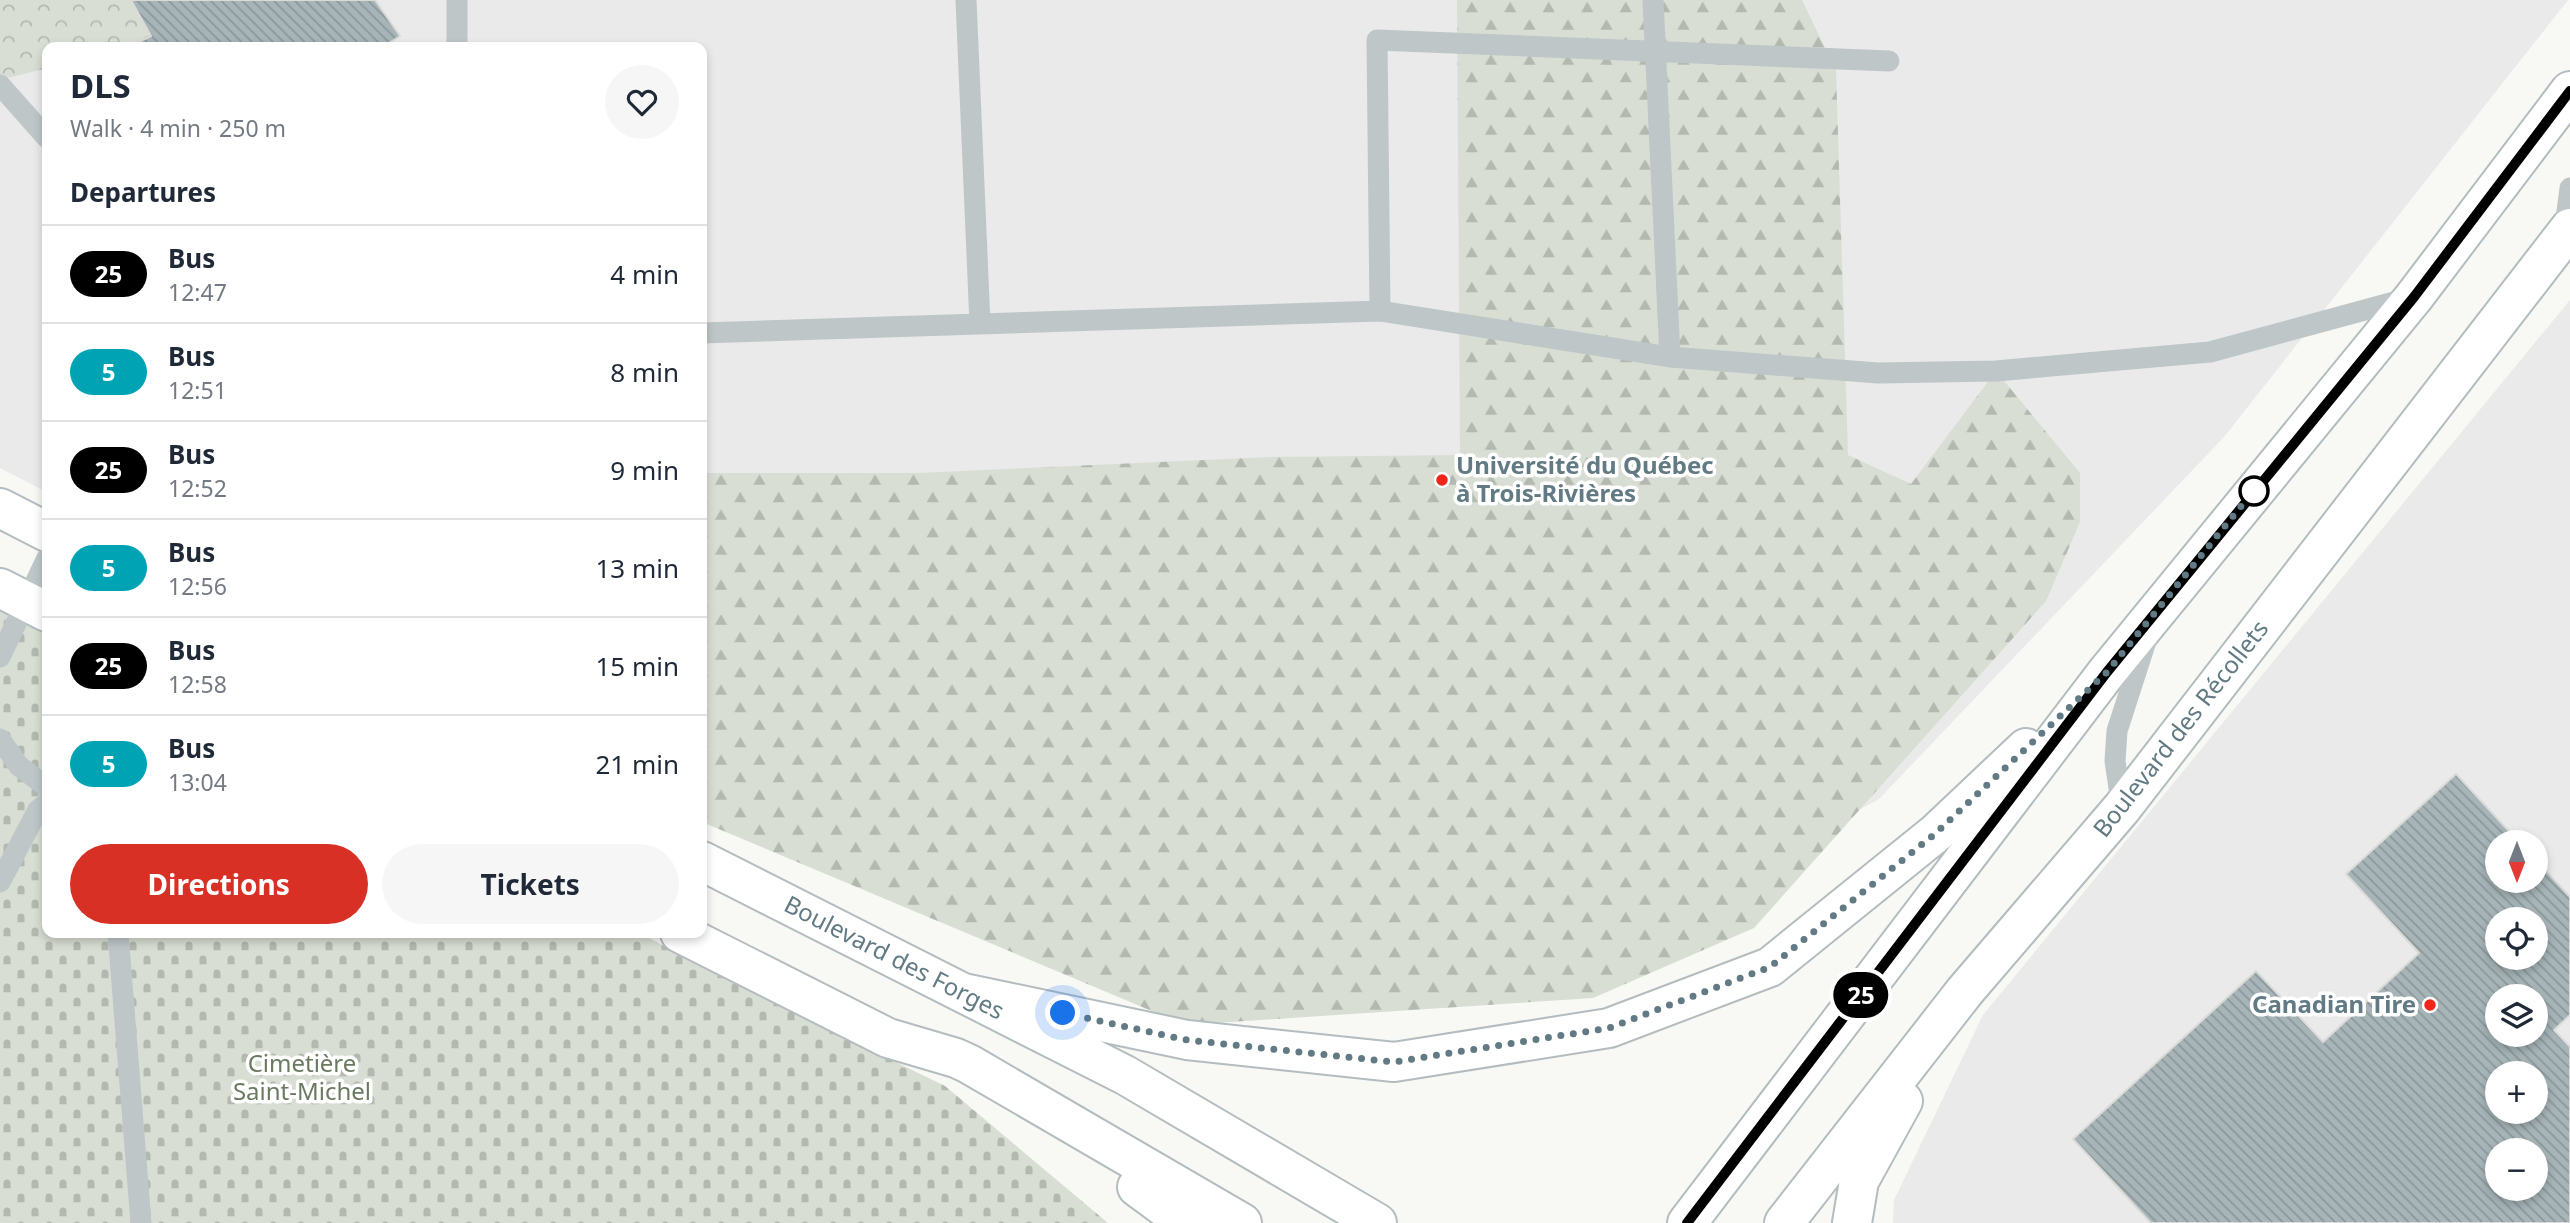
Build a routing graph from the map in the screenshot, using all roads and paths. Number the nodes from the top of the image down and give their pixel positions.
1 (457, 0) edge
2 (966, 0) edge
3 (1653, 0) edge
4 (457, 42) edge
5 (1656, 52) junction
6 (1889, 61) dead end
7 (0, 85) edge
8 (2570, 91) edge
9 (42, 132) edge
10 (2570, 188) edge
11 (2568, 235) edge
12 (2414, 297) junction
13 (1380, 311) junction
14 (980, 324) junction
15 (707, 333) edge
16 (1670, 357) junction
17 (0, 508) edge
18 (42, 529) edge
19 (42, 568) edge
20 (25, 601) edge
21 (2157, 609) junction
22 (0, 657) edge
23 (2107, 672) junction
24 (4, 752) edge
25 (42, 783) edge
26 (42, 807) edge
27 (2122, 808) junction
28 (707, 864) edge
29 (0, 882) edge
30 (118, 938) edge
31 (690, 938) edge
32 (1965, 991) junction
33 (964, 993) junction
34 (969, 1064) junction
35 (141, 1223) edge
36 (1186, 1223) edge
37 (1242, 1223) edge
38 (1377, 1223) edge
39 (1688, 1223) edge
40 (1784, 1223) edge
41 (1852, 1223) edge

1 - 4 lane
2 - 14 lane
3 - 5 lane
5 - 6 lane
5 - 13 lane
5 - 16 lane
7 - 9 lane
8 - 12 main road
10 - 11 lane
11 - 27 main road, Boulevard des Récollets
12 - 16 lane
12 - 21 main road
13 - 14 lane
13 - 16 lane
14 - 15 lane
17 - 18 main road
19 - 20 lane
20 - 22 lane
21 - 23 main road
21 - 27 lane
23 - 33 main road
23 - 39 main road
24 - 25 lane
26 - 29 lane
27 - 32 main road, Boulevard des Récollets
28 - 33 main road, Boulevard des Forges
30 - 35 lane
31 - 34 main road
32 - 40 main road, Boulevard des Récollets
32 - 41 main road
33 - 38 main road, Boulevard des Forges
34 - 36 main road
34 - 37 main road

